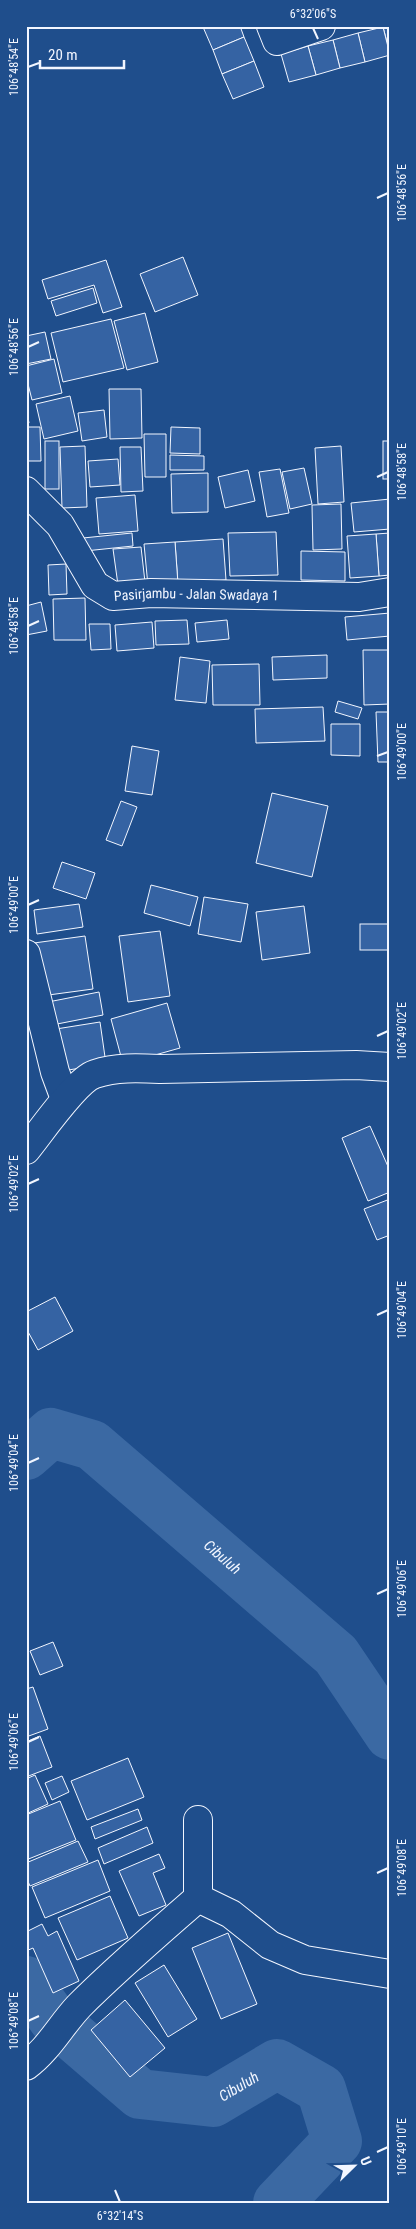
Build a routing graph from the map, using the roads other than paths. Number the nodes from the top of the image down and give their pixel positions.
1 (271, 26) edge
2 (321, 26) edge
3 (26, 491) edge
4 (390, 592) edge
5 (26, 954) edge
6 (390, 1067) edge
7 (65, 1099) junction
8 (26, 1150) edge
9 (198, 1820) dead end
10 (198, 1898) junction
11 (390, 1974) edge
12 (32, 2062) edge

1 - 2 street
3 - 4 street, Pasirjambu - Jalan Swadaya 1
5 - 7 street
6 - 7 street
7 - 8 street
9 - 10 street
10 - 11 street
10 - 12 street

